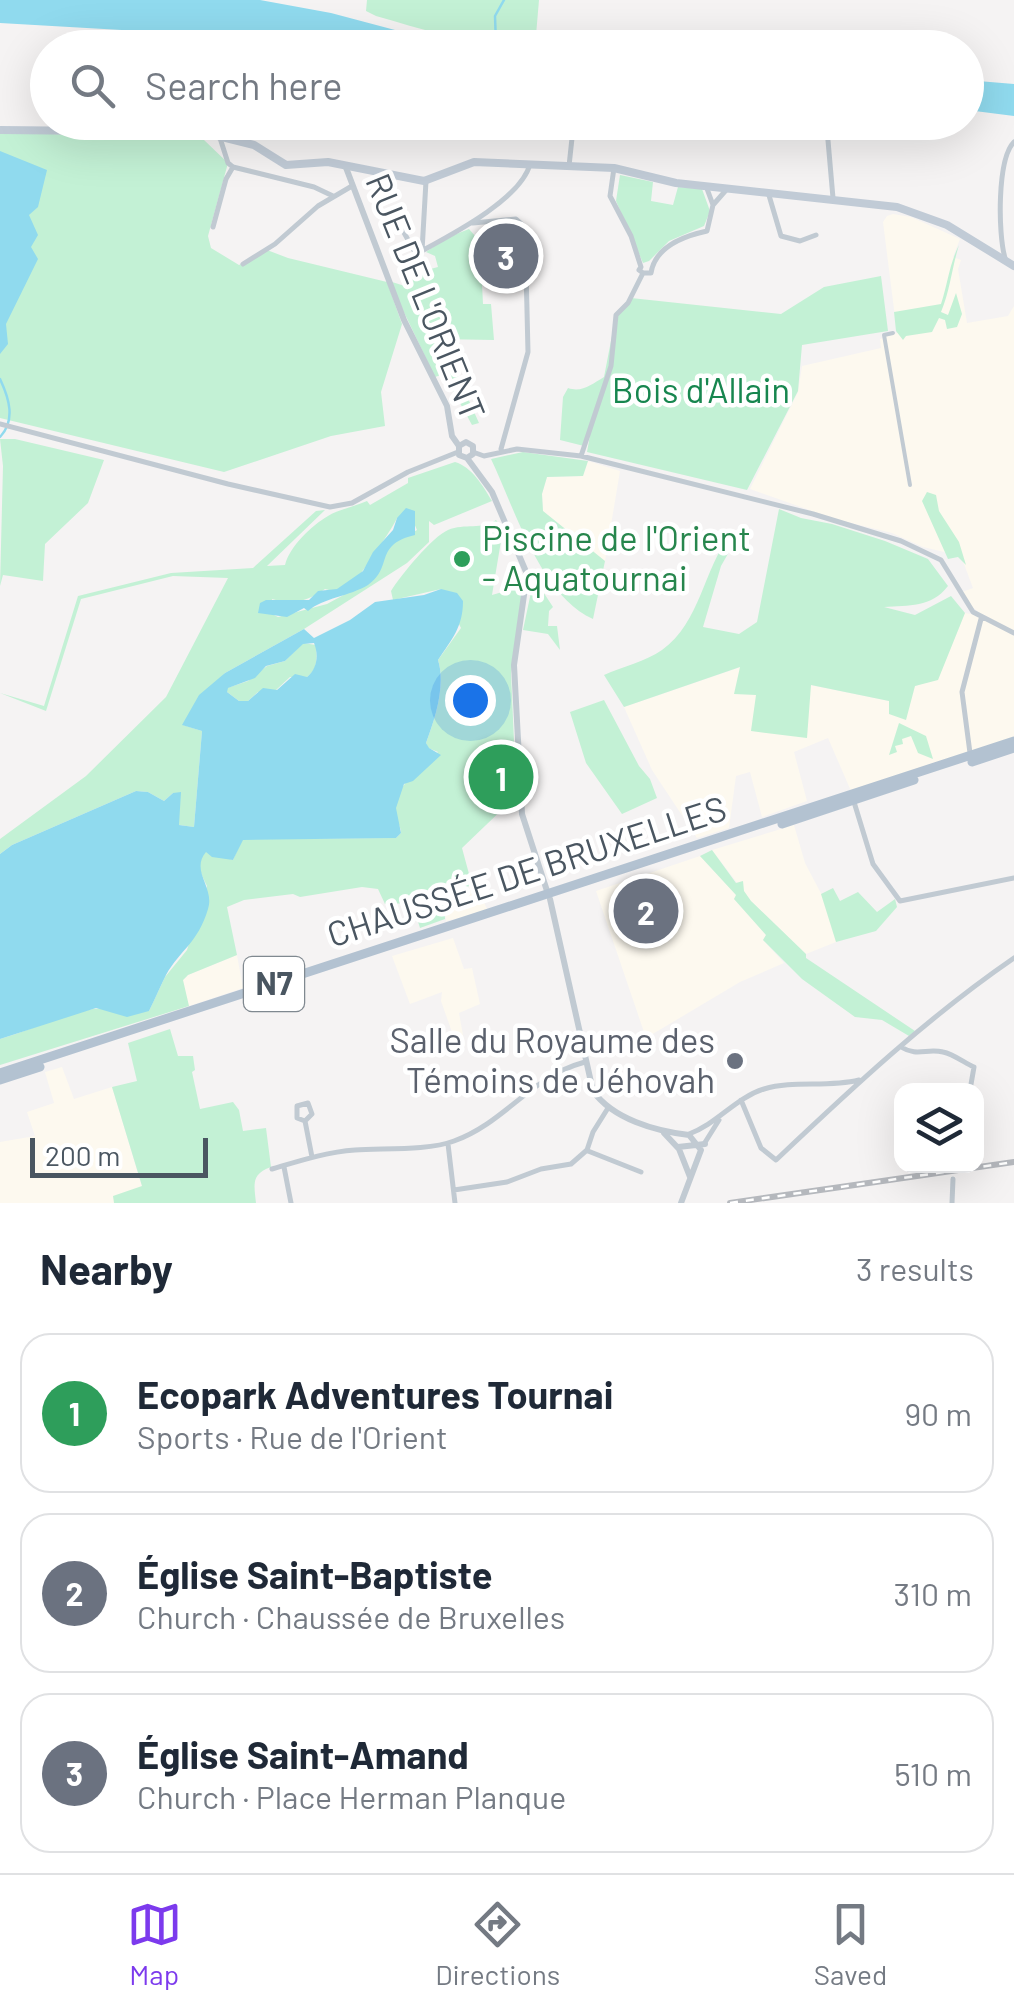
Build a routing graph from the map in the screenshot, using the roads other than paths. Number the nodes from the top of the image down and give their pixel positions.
1 (0, 130) edge
2 (30, 130) edge
3 (221, 140) edge
4 (237, 140) edge
5 (572, 140) edge
6 (827, 140) edge
7 (1012, 144) edge
8 (530, 164) junction
9 (345, 165) junction
10 (569, 166) junction
11 (232, 167) junction
12 (614, 168) junction
13 (426, 181) junction
14 (705, 185) junction
15 (352, 186) junction
16 (728, 189) junction
17 (768, 192) junction
18 (332, 196) junction
19 (832, 198) junction
20 (712, 205) junction
21 (378, 209) dead end
22 (473, 223) junction
23 (213, 226) dead end
24 (1000, 232) junction
25 (816, 235) dead end
26 (981, 246) junction
27 (422, 251) junction
28 (994, 252) junction
29 (1011, 261) edge
30 (242, 264) dead end
31 (642, 273) junction
32 (893, 334) dead end
33 (0, 424) edge
34 (458, 450) junction
35 (501, 450) junction
36 (470, 455) junction
37 (581, 456) junction
38 (910, 485) dead end
39 (981, 619) junction
40 (1014, 633) edge
41 (1014, 745) edge
42 (971, 758) junction
43 (852, 798) junction
44 (1014, 878) edge
45 (549, 896) junction
46 (1014, 958) edge
47 (900, 1046) junction
48 (585, 1062) junction
49 (0, 1077) edge
50 (862, 1079) junction
51 (971, 1083) edge
52 (741, 1100) junction
53 (608, 1108) junction
54 (721, 1117) junction
55 (305, 1121) dead end
56 (663, 1132) junction
57 (688, 1135) junction
58 (448, 1144) junction
59 (702, 1146) junction
60 (677, 1147) junction
61 (587, 1150) junction
62 (312, 1157) junction
63 (284, 1166) junction
64 (272, 1169) dead end
65 (641, 1172) dead end
66 (690, 1179) junction
67 (954, 1179) dead end
68 (454, 1190) junction
69 (682, 1200) edge
70 (291, 1203) edge
71 (456, 1203) edge
72 (952, 1203) edge

1 - 2 main road
3 - 11 street
4 - 9 main road
5 - 10 street
6 - 19 street
7 - 24 street
8 - 10 main road
8 - 13 main road
8 - 22 street
9 - 13 main road
9 - 15 street, RUE DE L'ORIENT
10 - 12 main road
11 - 18 street
11 - 23 street
12 - 14 main road
12 - 31 street
13 - 27 street
14 - 16 main road
14 - 20 street
15 - 18 street
15 - 34 street, RUE DE L'ORIENT
16 - 17 main road
16 - 20 street
17 - 19 main road
17 - 25 street
18 - 30 street
19 - 26 main road
20 - 31 street
21 - 27 street
22 - 27 street
22 - 35 street
24 - 26 street
24 - 28 street
24 - 29 street
26 - 28 main road
28 - 29 main road
31 - 37 street
32 - 38 street
33 - 34 street
34 - 36 street
34 - 36 street
35 - 36 street
35 - 37 street
36 - 45 street, RUE DE L'ORIENT
37 - 39 street
39 - 40 street
39 - 42 street
41 - 42 main road, CHAUSSÉE DE BRUXELLES / N7
42 - 43 main road, CHAUSSÉE DE BRUXELLES / N7
43 - 44 street
43 - 45 main road, CHAUSSÉE DE BRUXELLES / N7
45 - 48 street, RUE DE L'ORIENT
45 - 49 main road, CHAUSSÉE DE BRUXELLES / N7
46 - 47 street
47 - 50 street
47 - 51 street
48 - 53 street, RUE DE L'ORIENT
48 - 58 street
50 - 52 street
50 - 52 street
52 - 54 street
53 - 56 street
53 - 61 street
54 - 57 street
54 - 59 street
55 - 62 street
56 - 57 street
56 - 60 street
57 - 59 street
58 - 62 street
58 - 68 street
59 - 60 street
59 - 66 street
60 - 66 street
61 - 65 street
61 - 68 street
62 - 63 street
63 - 64 street
63 - 70 street
66 - 69 street
67 - 72 street
68 - 71 street

